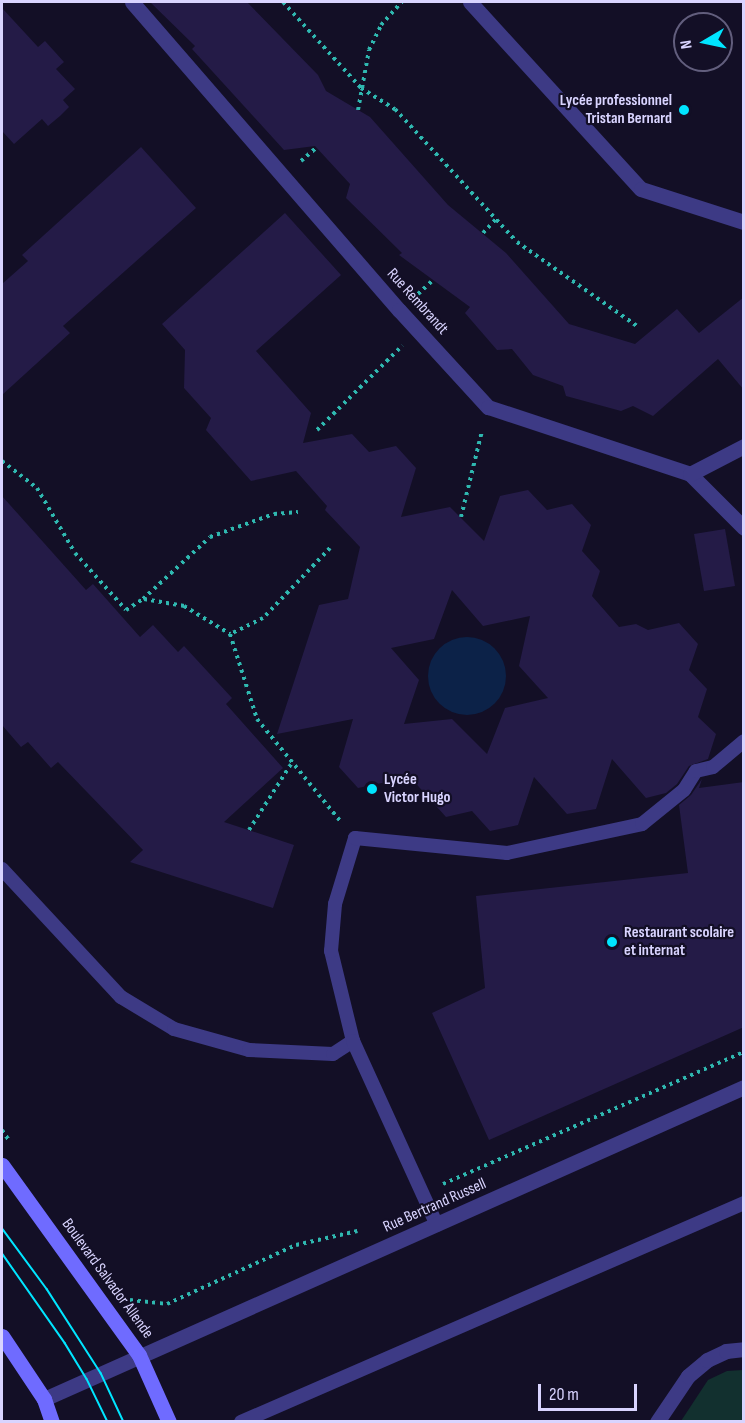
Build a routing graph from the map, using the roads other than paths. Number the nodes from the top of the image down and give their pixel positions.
1 (132, 2) edge
2 (470, 2) edge
3 (744, 222) edge
4 (744, 446) edge
5 (690, 474) junction
6 (744, 528) edge
7 (744, 741) edge
8 (2, 869) edge
9 (352, 1041) junction
10 (744, 1087) edge
11 (2, 1165) edge
12 (744, 1203) edge
13 (437, 1225) junction
14 (2, 1336) edge
15 (744, 1349) edge
16 (139, 1355) junction
17 (44, 1399) junction
18 (52, 1422) edge
19 (169, 1422) edge
20 (241, 1422) edge
21 (657, 1422) edge

1 - 5 street, Rue Rembrandt
2 - 3 street
4 - 5 street
5 - 6 street, Rue Rembrandt
7 - 9 lane
8 - 9 lane
9 - 13 lane
10 - 13 street, Rue Bertrand Russell
11 - 16 street, Boulevard Salvador Allende
12 - 20 lane
13 - 16 street, Rue Bertrand Russell
14 - 17 street
15 - 21 street
16 - 17 street, Rue Bertrand Russell
16 - 19 street, Boulevard Salvador Allende
17 - 18 street

